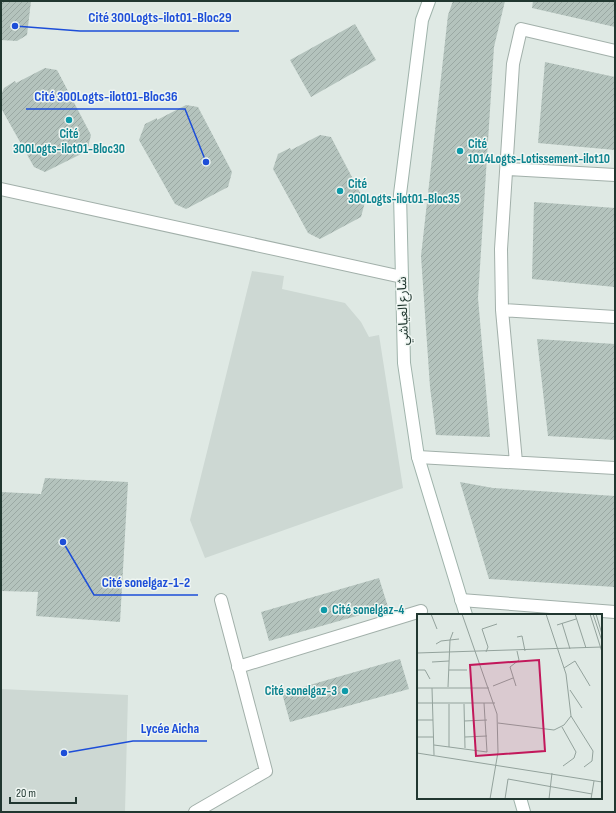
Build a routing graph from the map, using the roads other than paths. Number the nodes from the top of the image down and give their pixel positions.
1 (429, 1) edge
2 (615, 51) edge
3 (507, 169) junction
4 (615, 174) edge
5 (1, 190) edge
6 (402, 277) junction
7 (502, 310) junction
8 (615, 317) edge
9 (418, 457) junction
10 (516, 462) junction
11 (615, 468) edge
12 (221, 600) dead end
13 (461, 600) junction
14 (421, 611) dead end
15 (615, 612) edge
16 (466, 614) edge
17 (238, 667) junction
18 (520, 799) edge
19 (195, 812) edge
20 (524, 812) edge

1 - 6 street, شارع العياشي
2 - 3 street
3 - 4 street
3 - 7 street
5 - 6 street
6 - 9 street, شارع العياشي
7 - 8 street
7 - 10 street
9 - 10 street
9 - 13 street, شارع العياشي
10 - 11 street
12 - 17 street
13 - 15 street
13 - 16 street, شارع العياشي
14 - 17 street
17 - 19 street
18 - 20 street

